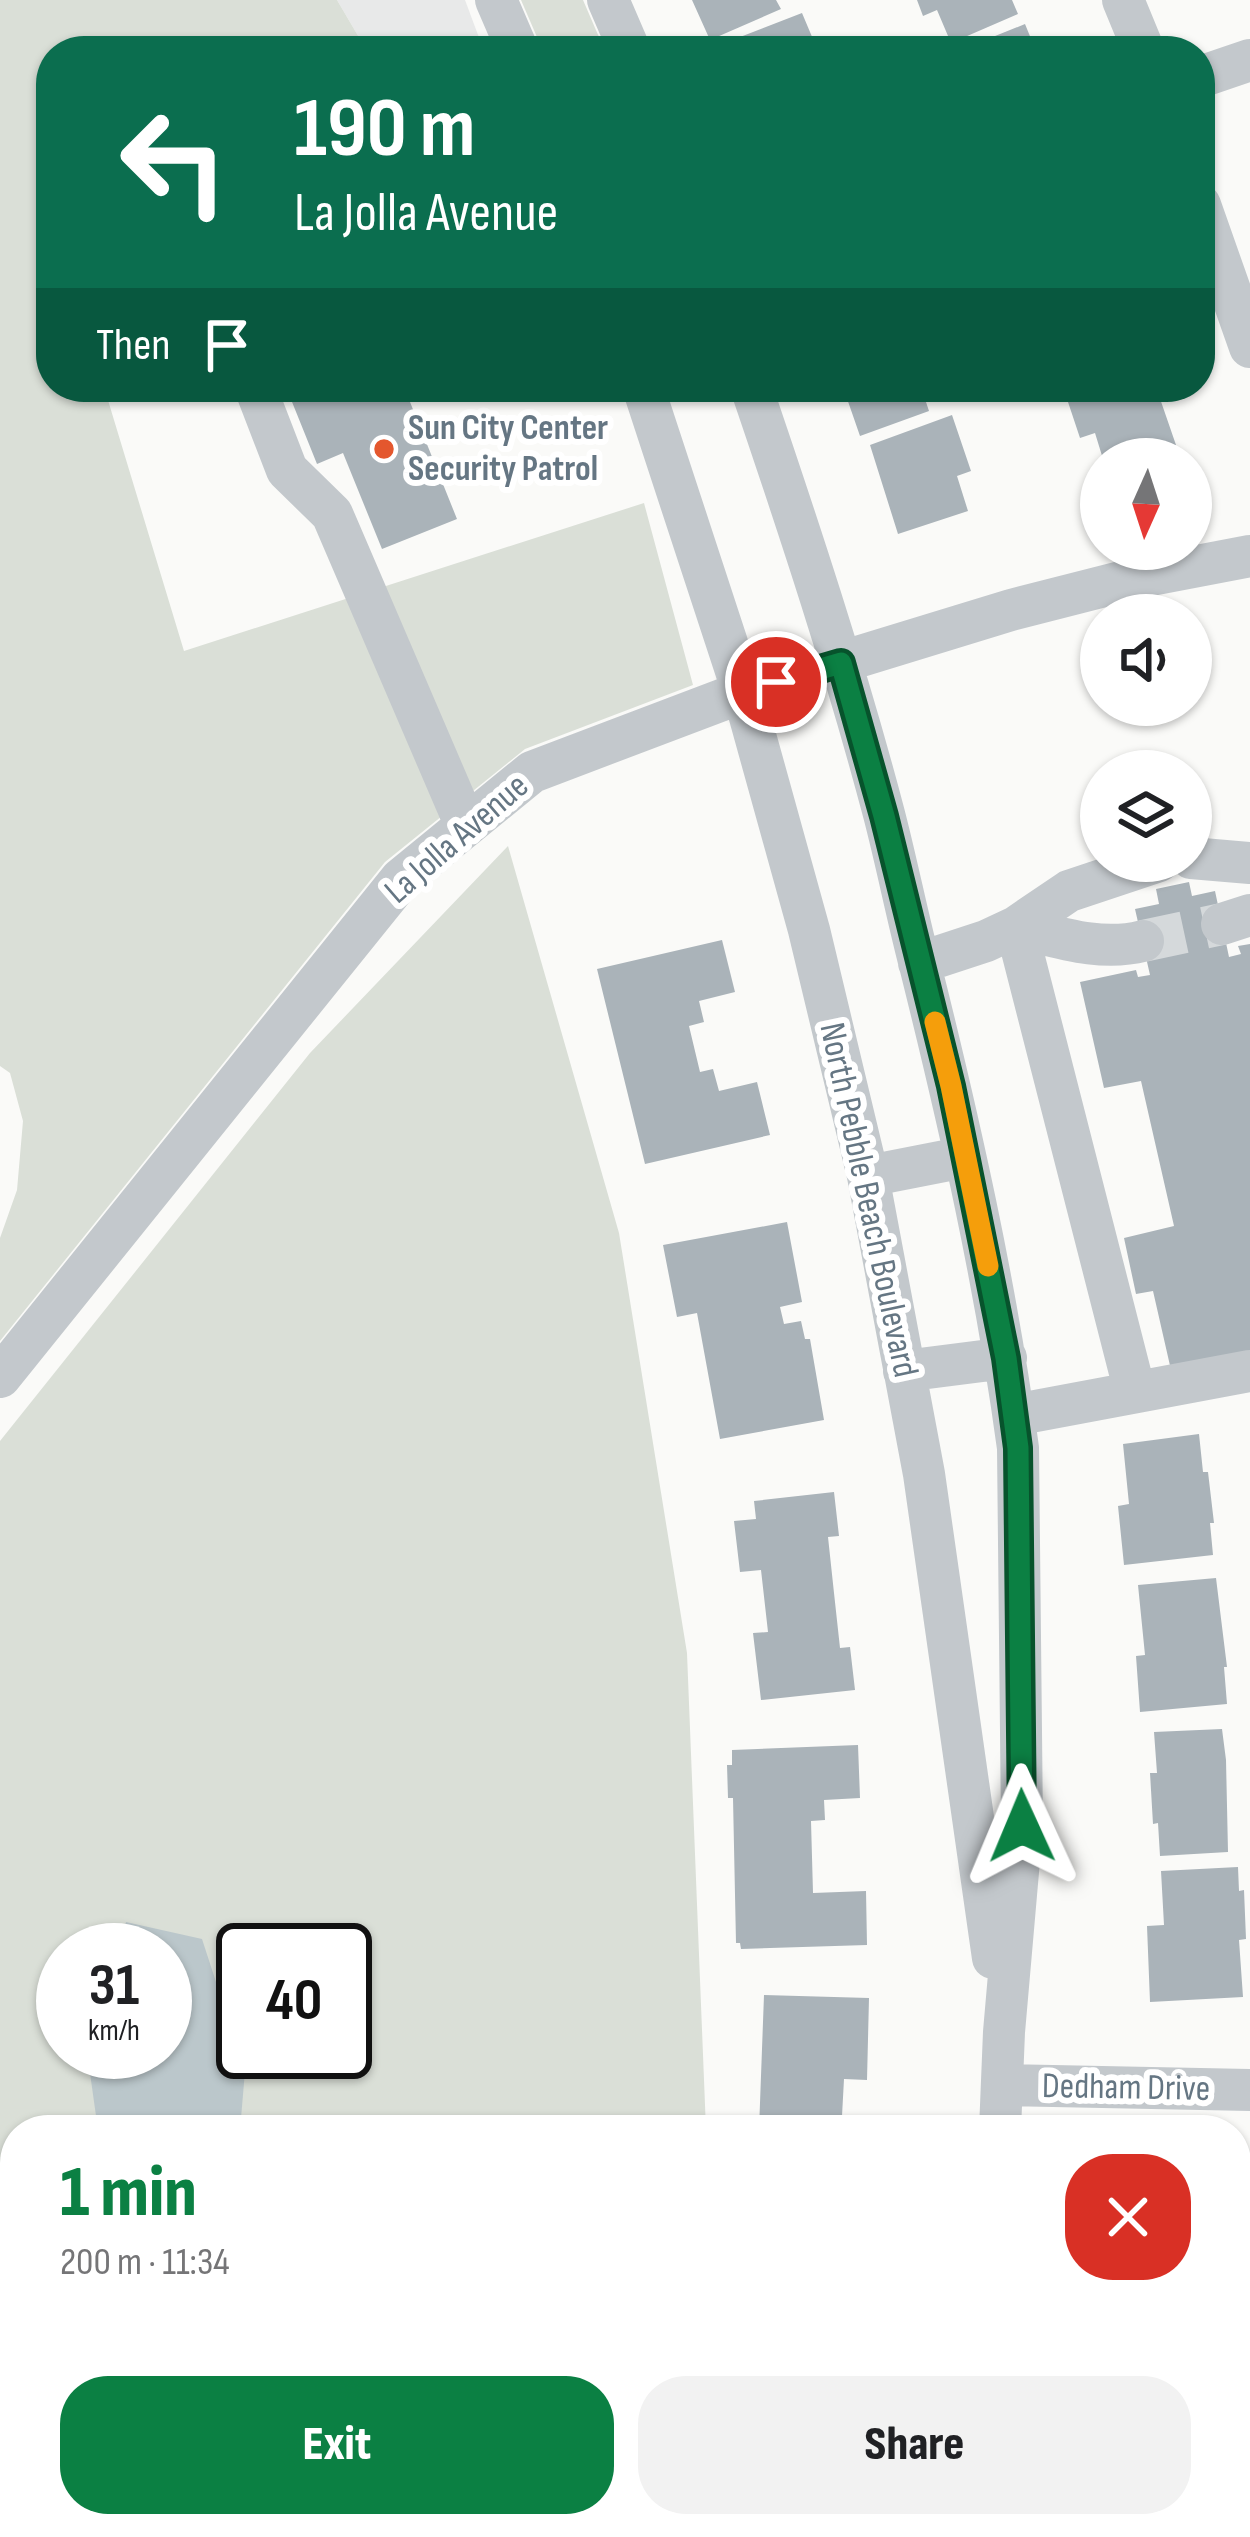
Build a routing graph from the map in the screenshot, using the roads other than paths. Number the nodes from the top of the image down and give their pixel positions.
1 (496, 0) edge
2 (608, 0) edge
3 (1123, 0) edge
4 (512, 36) edge
5 (624, 36) edge
6 (1138, 36) edge
7 (1250, 60) edge
8 (1215, 72) edge
9 (1215, 248) edge
10 (1250, 347) edge
11 (261, 402) edge
12 (648, 402) edge
13 (756, 402) edge
14 (1250, 556) edge
15 (841, 663) junction
16 (743, 692) junction
17 (466, 826) junction
18 (1212, 860) edge
19 (1250, 863) edge
20 (1097, 882) edge
21 (1016, 927) junction
22 (1143, 941) tunnel mouth
23 (919, 963) junction
24 (965, 1157) junction
25 (868, 1176) junction
26 (1006, 1358) junction
27 (904, 1371) junction
28 (1250, 1371) edge
29 (0, 1377) edge
30 (1136, 1392) junction
31 (1014, 1415) junction
32 (1004, 2032) junction
33 (1003, 2086) junction
34 (1250, 2090) edge
35 (1001, 2115) edge

1 - 4 street
2 - 5 street
3 - 6 street
7 - 8 street
9 - 10 street
11 - 17 street
12 - 16 street, North Pebble Beach Boulevard
13 - 15 street, North Pebble Beach Boulevard
14 - 15 street, La Jolla Avenue
15 - 16 street, La Jolla Avenue
15 - 23 street, North Pebble Beach Boulevard
16 - 17 street, La Jolla Avenue
16 - 25 street, North Pebble Beach Boulevard
17 - 29 street, La Jolla Avenue
18 - 19 street
20 - 21 street
21 - 22 street
21 - 23 street
21 - 30 street
23 - 24 street, North Pebble Beach Boulevard
24 - 25 street
24 - 26 street, North Pebble Beach Boulevard
25 - 27 street, North Pebble Beach Boulevard
26 - 27 street
26 - 31 street, North Pebble Beach Boulevard
27 - 32 street, North Pebble Beach Boulevard
28 - 30 street
30 - 31 street
31 - 32 street, North Pebble Beach Boulevard
32 - 33 street, North Pebble Beach Boulevard
33 - 34 street, Dedham Drive
33 - 35 street, North Pebble Beach Boulevard

